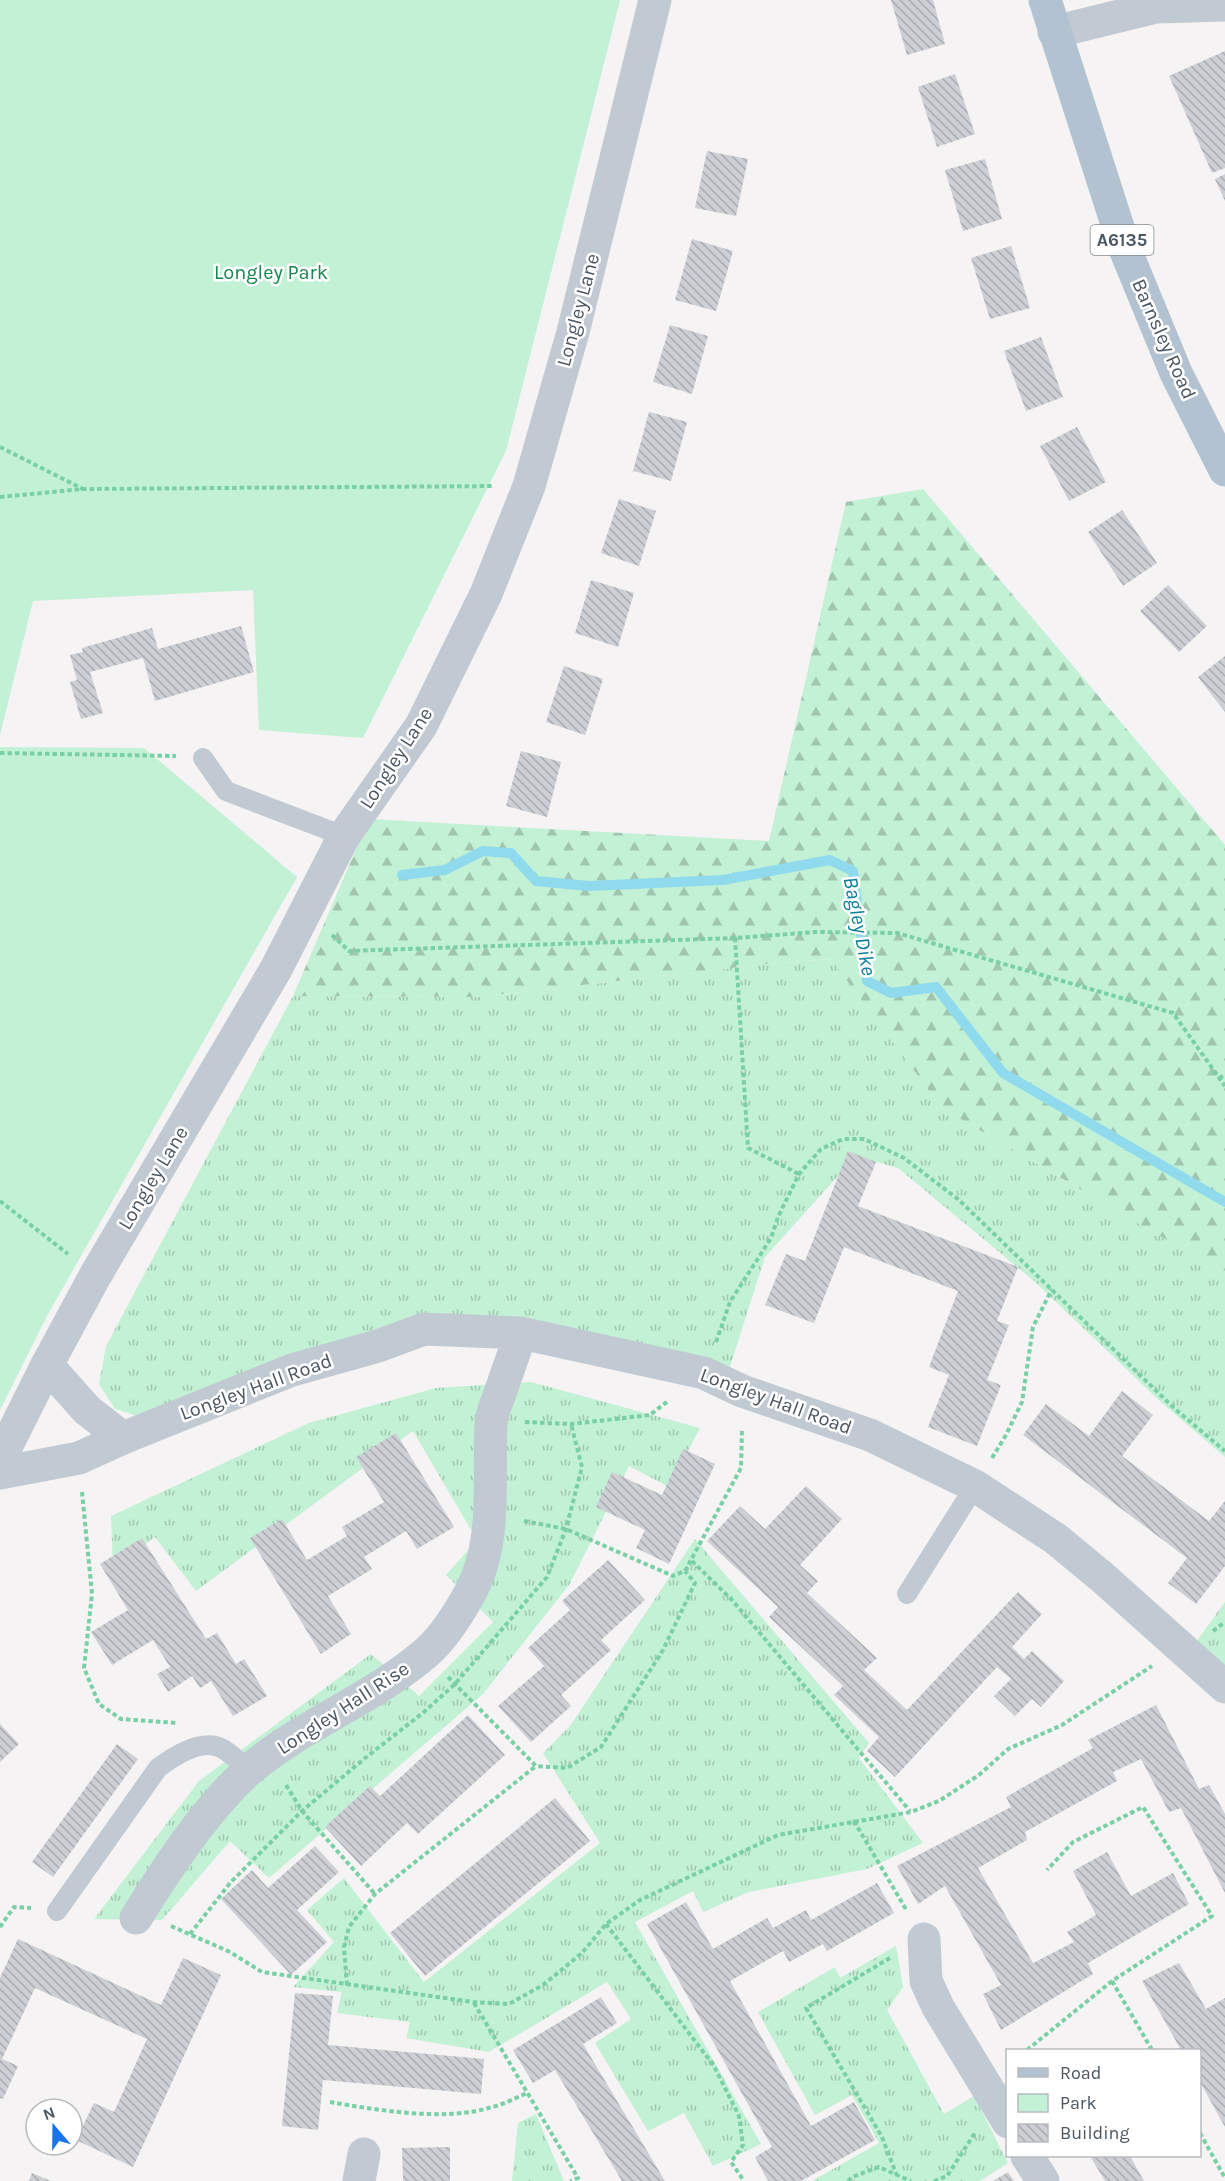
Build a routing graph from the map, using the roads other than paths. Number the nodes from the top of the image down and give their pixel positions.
1 (655, 0) edge
2 (1045, 0) edge
3 (1225, 5) edge
4 (1054, 32) junction
5 (1225, 470) edge
6 (203, 758) road end
7 (344, 836) junction
8 (521, 1333) junction
9 (47, 1365) junction
10 (123, 1438) junction
11 (0, 1459) edge
12 (0, 1473) edge
13 (975, 1486) junction
14 (907, 1594) dead end
15 (1225, 1687) edge
16 (260, 1762) junction
17 (57, 1911) road end
18 (136, 1918) road end
19 (924, 1939) road end
20 (1006, 2119) edge
21 (1028, 2157) edge
22 (1043, 2181) edge

1 - 7 street, Longley Lane
2 - 4 main road, Barnsley Road / A6135
3 - 4 street
4 - 5 main road, Barnsley Road / A6135
6 - 7 lane
7 - 9 street, Longley Lane
8 - 10 street, Longley Hall Road
8 - 13 street, Longley Hall Road
8 - 16 street, Longley Hall Rise
9 - 10 street
9 - 11 street, Longley Lane
10 - 12 street, Longley Hall Road
13 - 14 lane
13 - 15 street, Longley Hall Road
16 - 17 lane
16 - 18 street, Longley Hall Rise
19 - 20 street
21 - 22 street

